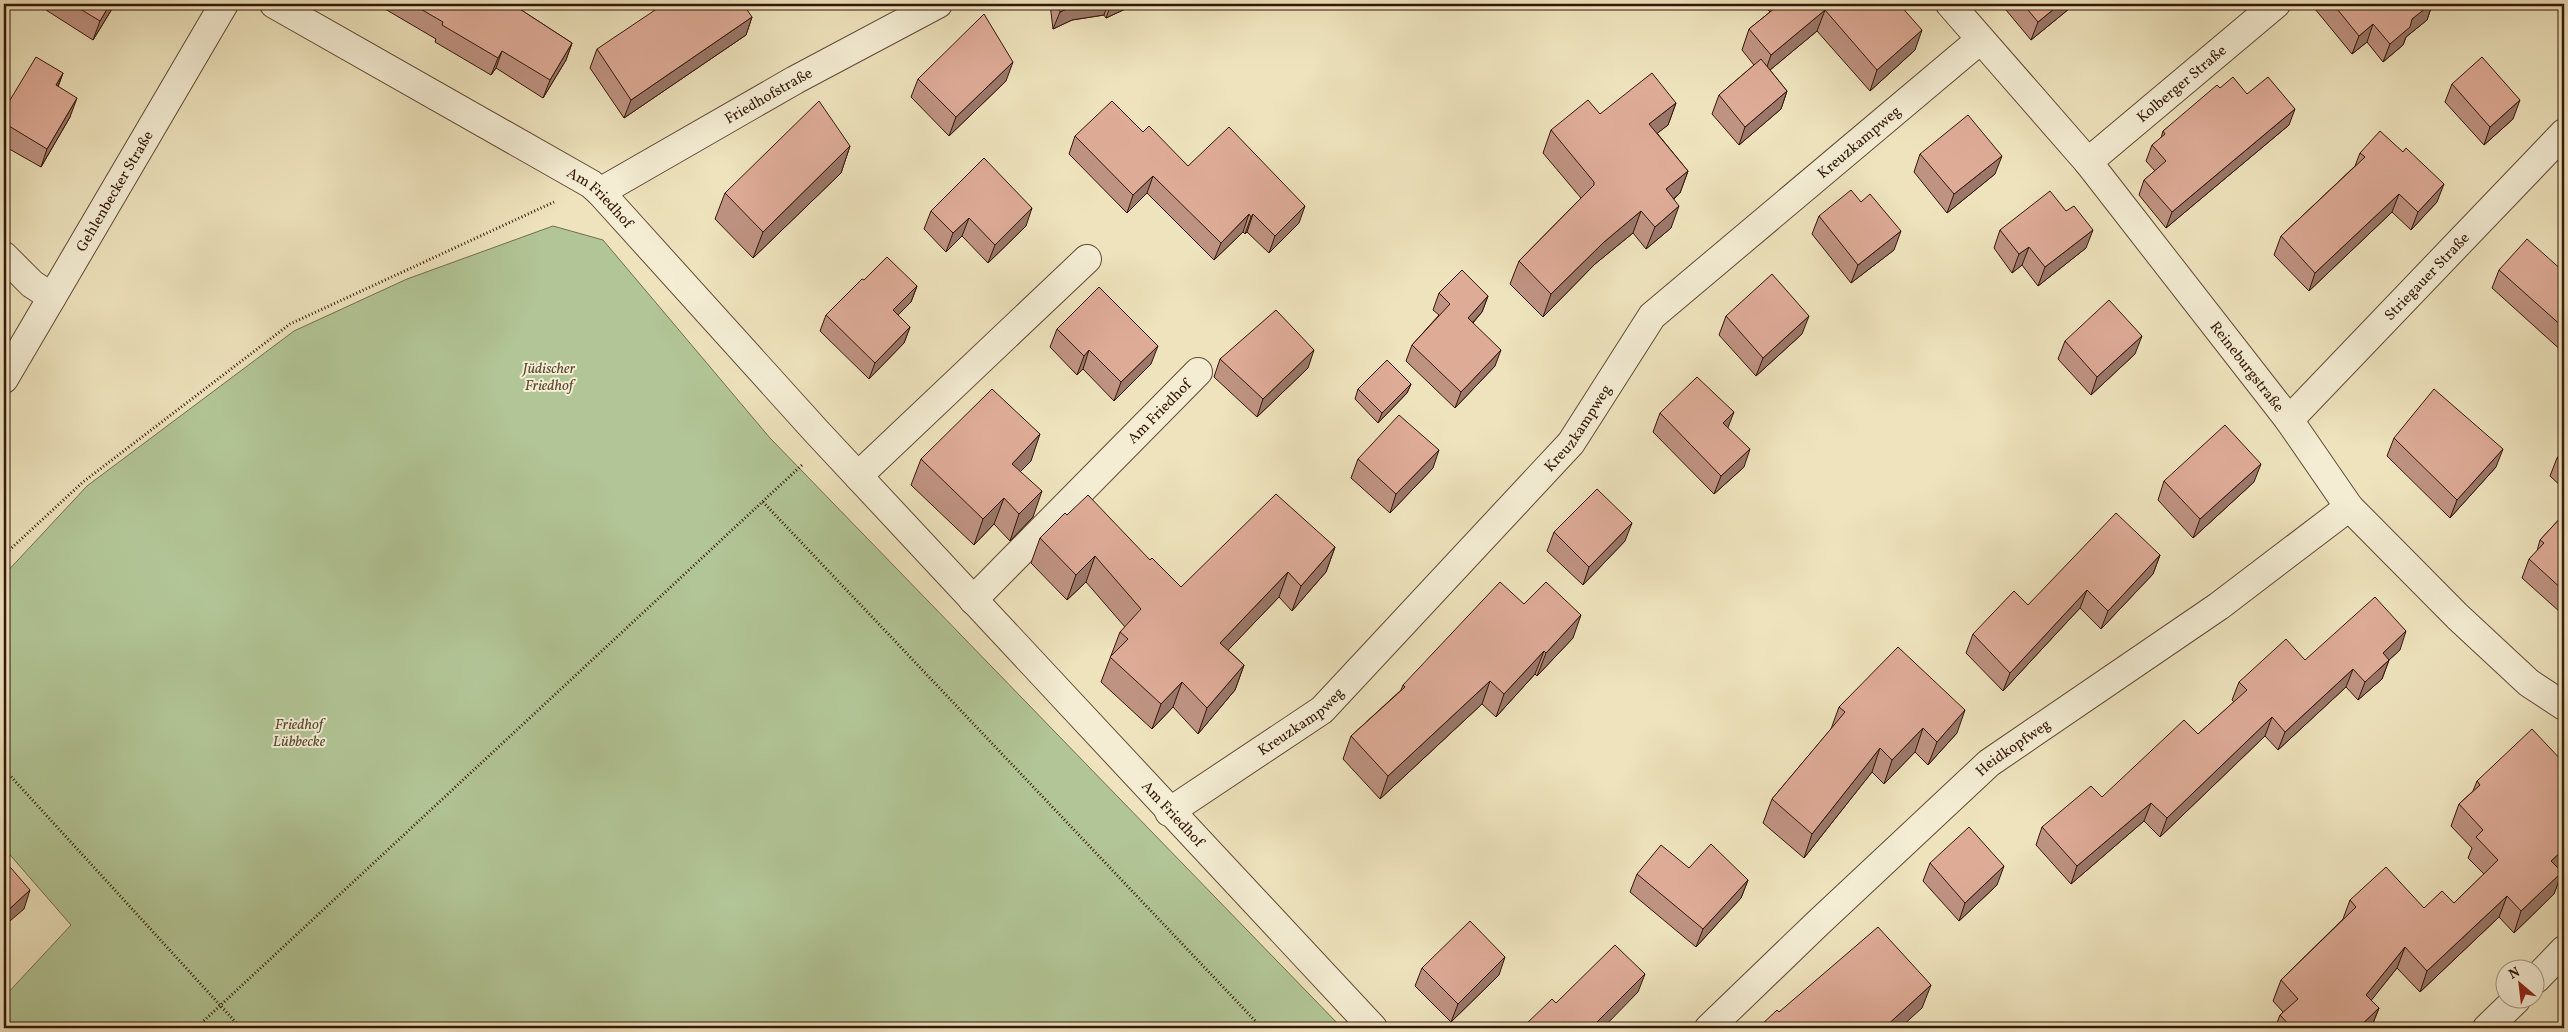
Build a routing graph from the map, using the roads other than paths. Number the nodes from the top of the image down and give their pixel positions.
1 (224, 4) edge
2 (274, 4) edge
3 (938, 4) edge
4 (1950, 4) edge
5 (2276, 4) edge
6 (1980, 40) junction
7 (2564, 133) edge
8 (2088, 162) junction
9 (595, 188) junction
10 (4, 256) edge
11 (1087, 259) dead end
12 (52, 297) junction
13 (1198, 372) dead end
14 (4, 379) edge
15 (2289, 420) junction
16 (858, 476) junction
17 (2349, 506) junction
18 (973, 600) junction
19 (2564, 706) edge
20 (1169, 812) junction
21 (2564, 950) edge
22 (2546, 969) edge
23 (2506, 1010) edge
24 (1373, 1028) edge
25 (1709, 1028) edge
26 (2487, 1028) edge

1 - 12 street, Gehlenbecker Straße
2 - 9 street, Am Friedhof
3 - 9 street, Friedhofstraße
4 - 6 street, Reineburgstraße
5 - 8 street, Kolberger Straße
6 - 8 street, Reineburgstraße
6 - 20 street, Kreuzkampweg
7 - 15 street, Striegauer Straße
8 - 15 street, Reineburgstraße
9 - 16 street, Am Friedhof
10 - 12 street
11 - 16 street
12 - 14 street, Gehlenbecker Straße
13 - 18 street, Am Friedhof
15 - 17 street, Reineburgstraße
16 - 18 street, Am Friedhof
17 - 19 street, Reineburgstraße
17 - 25 street, Heidkopfweg
18 - 20 street, Am Friedhof
20 - 24 street, Am Friedhof
21 - 22 street
23 - 26 street

